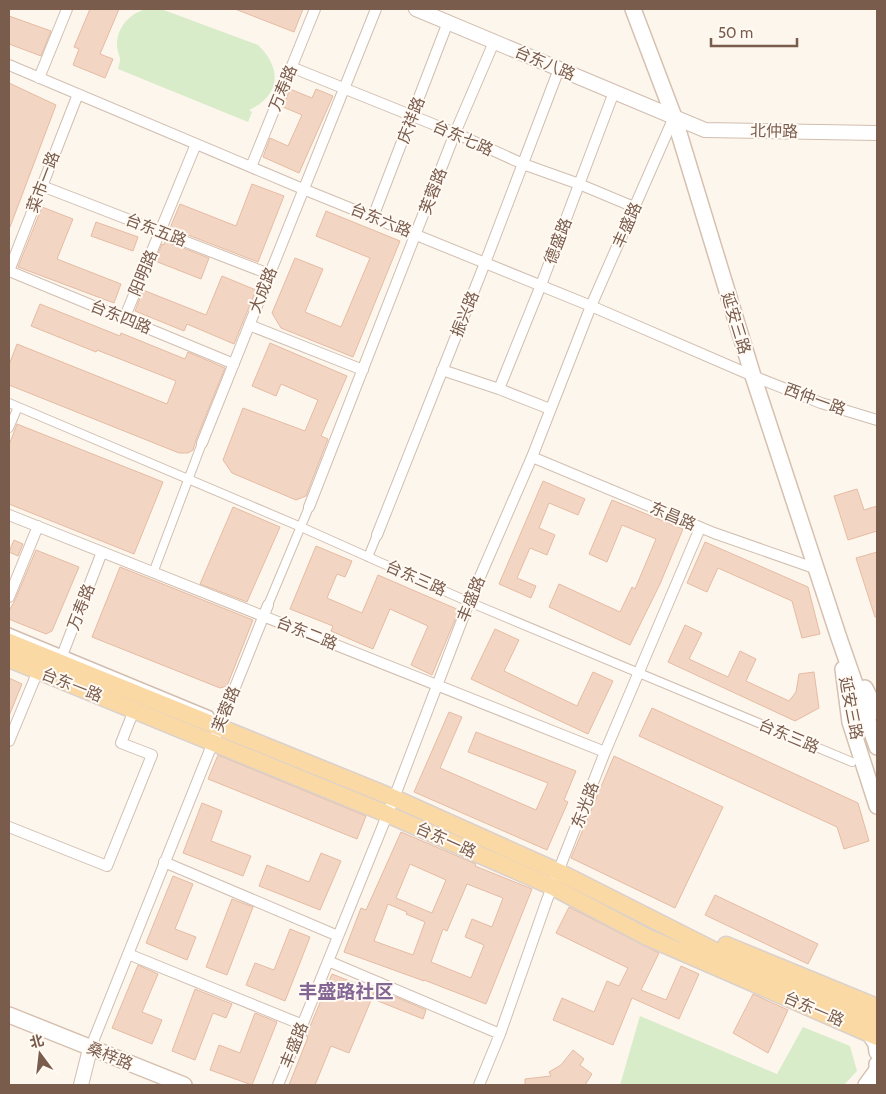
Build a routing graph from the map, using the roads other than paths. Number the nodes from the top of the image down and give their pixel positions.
1 (67, 9) edge
2 (315, 9) edge
3 (376, 9) edge
4 (416, 9) edge
5 (633, 9) edge
6 (448, 22) junction
7 (494, 42) junction
8 (9, 65) edge
9 (291, 67) junction
10 (560, 69) junction
11 (39, 78) junction
12 (343, 89) junction
13 (614, 92) junction
14 (78, 94) junction
15 (412, 116) junction
16 (674, 117) junction
17 (455, 133) junction
18 (877, 133) edge
19 (196, 144) junction
20 (523, 164) junction
21 (251, 167) junction
22 (579, 184) junction
23 (42, 186) junction
24 (303, 189) junction
25 (634, 208) junction
26 (373, 217) junction
27 (161, 232) junction
28 (416, 235) junction
29 (485, 263) junction
30 (9, 271) edge
31 (269, 274) junction
32 (541, 285) junction
33 (592, 306) junction
34 (124, 319) junction
35 (249, 325) junction
36 (234, 364) junction
37 (363, 370) junction
38 (442, 370) junction
39 (753, 376) junction
40 (499, 389) junction
41 (9, 403) edge
42 (18, 407) junction
43 (550, 409) junction
44 (877, 420) edge
45 (9, 428) edge
46 (202, 443) joint
47 (532, 457) junction
48 (188, 480) junction
49 (309, 506) joint
50 (9, 515) edge
51 (38, 526) junction
52 (301, 527) junction
53 (700, 528) junction
54 (377, 535) joint
55 (102, 552) junction
56 (368, 557) junction
57 (817, 569) junction
58 (153, 573) junction
59 (9, 597) edge
60 (469, 602) junction
61 (268, 605) joint
62 (264, 616) junction
63 (9, 631) edge
64 (839, 638) junction
65 (9, 642) edge
66 (61, 657) junction
67 (9, 658) edge
68 (41, 663) junction
69 (638, 673) junction
70 (437, 685) junction
71 (134, 710) junction
72 (877, 712) edge
73 (219, 726) junction
74 (9, 741) edge
75 (213, 742) junction
76 (877, 747) edge
77 (605, 752) junction
78 (852, 762) dead end
79 (394, 798) junction
80 (877, 806) edge
81 (387, 814) junction
82 (9, 827) edge
83 (164, 862) junction
84 (556, 880) junction
85 (683, 935) junction
86 (338, 936) junction
87 (128, 954) junction
88 (328, 961) junction
89 (876, 1007) edge
90 (9, 1014) edge
91 (303, 1025) junction
92 (875, 1031) edge
93 (500, 1034) junction
94 (90, 1049) junction
95 (877, 1052) edge
96 (877, 1064) edge
97 (877, 1084) edge
98 (81, 1085) edge
99 (184, 1085) edge
100 (278, 1085) edge
101 (478, 1085) edge
102 (866, 1085) edge
103 (874, 1085) edge

1 - 11 street
2 - 9 street, 万寿路
3 - 12 street, 大成路
4 - 6 street, 台东八路
5 - 16 main road, 延安三路
6 - 7 street, 台东八路
6 - 15 street, 庆祥路
7 - 10 street, 台东八路
7 - 17 street, 芙蓉路
8 - 11 street, 台东六路
9 - 12 street, 台东七路
9 - 21 street, 万寿路
10 - 13 street, 台东八路
10 - 20 street, 振兴路
11 - 14 street, 台东六路
12 - 15 street, 台东七路
12 - 24 street, 大成路
13 - 16 street, 台东八路
13 - 22 street, 德盛路
14 - 19 street, 台东六路
14 - 23 street, 菜市一路
15 - 17 street, 台东七路
15 - 26 street, 庆祥路
16 - 18 street, 北仲路
16 - 25 street, 丰盛路
16 - 39 main road, 延安三路
17 - 20 street, 台东七路
17 - 28 street, 芙蓉路
19 - 21 street, 台东六路
19 - 27 street, 阳明路
20 - 22 street, 台东七路
20 - 29 street, 振兴路
21 - 24 street, 台东六路
22 - 25 street, 台东七路
22 - 32 street, 德盛路
23 - 27 street, 台东五路
23 - 30 street, 菜市一路
24 - 26 street, 台东六路
24 - 31 street, 大成路
25 - 33 street, 丰盛路
26 - 28 street, 台东六路
27 - 31 street, 台东五路
27 - 34 street, 阳明路
28 - 29 street, 台东六路
28 - 37 street, 芙蓉路
29 - 32 street, 台东六路
29 - 38 street, 振兴路
30 - 34 street, 台东四路
31 - 35 street, 大成路
32 - 33 street, 台东六路
32 - 40 street, 德盛路
33 - 39 street, 台东六路
33 - 43 street, 丰盛路
34 - 36 street, 台东四路
35 - 36 street, 大成路
35 - 37 street
36 - 46 street, 大成路
37 - 49 street, 芙蓉路
38 - 40 street
38 - 54 street, 振兴路
39 - 44 street, 西仲一路
39 - 57 main road, 延安三路
40 - 43 street
41 - 42 street, 台东三路
42 - 45 street
42 - 48 street, 台东三路
43 - 47 street, 丰盛路
46 - 48 street, 大成路
47 - 53 street, 东昌路
47 - 60 street, 丰盛路
48 - 52 street, 台东三路
48 - 58 street, 大成路
49 - 52 street, 芙蓉路
50 - 51 street, 台东二路
51 - 55 street, 台东二路
51 - 59 street
52 - 56 street, 台东三路
52 - 61 street, 芙蓉路
53 - 57 street, 东昌路
53 - 69 street, 东光路
54 - 56 street, 振兴路
55 - 58 street, 台东二路
55 - 66 street, 万寿路
56 - 60 street, 台东三路
57 - 64 main road, 延安三路
58 - 62 street, 台东二路
60 - 69 street, 台东三路
60 - 70 street, 丰盛路
61 - 62 street, 芙蓉路
62 - 70 street, 台东二路
62 - 73 street, 芙蓉路
63 - 66 lane
64 - 72 main road, 延安三路
64 - 76 main road, 延安三路
64 - 80 main road, 延安三路
65 - 68 main road, 台东一路
66 - 68 main road, 台东一路
66 - 73 main road, 台东一路
67 - 68 main road, 台东一路
68 - 71 main road, 台东一路
68 - 74 street
69 - 77 street, 东光路
69 - 78 street, 台东三路
70 - 77 street, 台东二路
70 - 79 street, 丰盛路
71 - 75 main road, 台东一路
71 - 82 street
73 - 75 street, 芙蓉路
73 - 79 main road, 台东一路
75 - 81 main road, 台东一路
75 - 83 street, 芙蓉路
77 - 84 street, 东光路
79 - 81 street, 丰盛路
79 - 84 main road, 台东一路
81 - 84 main road, 台东一路
81 - 86 street, 丰盛路
83 - 86 street
83 - 87 street, 芙蓉路
84 - 85 main road, 台东一路
84 - 92 main road, 台东一路
84 - 93 street, 东光路
85 - 89 main road, 台东一路
85 - 92 main road
86 - 88 street, 丰盛路
87 - 91 street
87 - 94 street, 芙蓉路
88 - 91 street, 丰盛路
88 - 93 street
90 - 94 main road, 桑梓路
91 - 100 street, 丰盛路
92 - 95 main road
93 - 101 street, 东光路
94 - 98 street
94 - 99 main road, 桑梓路
96 - 102 main road
97 - 103 main road

